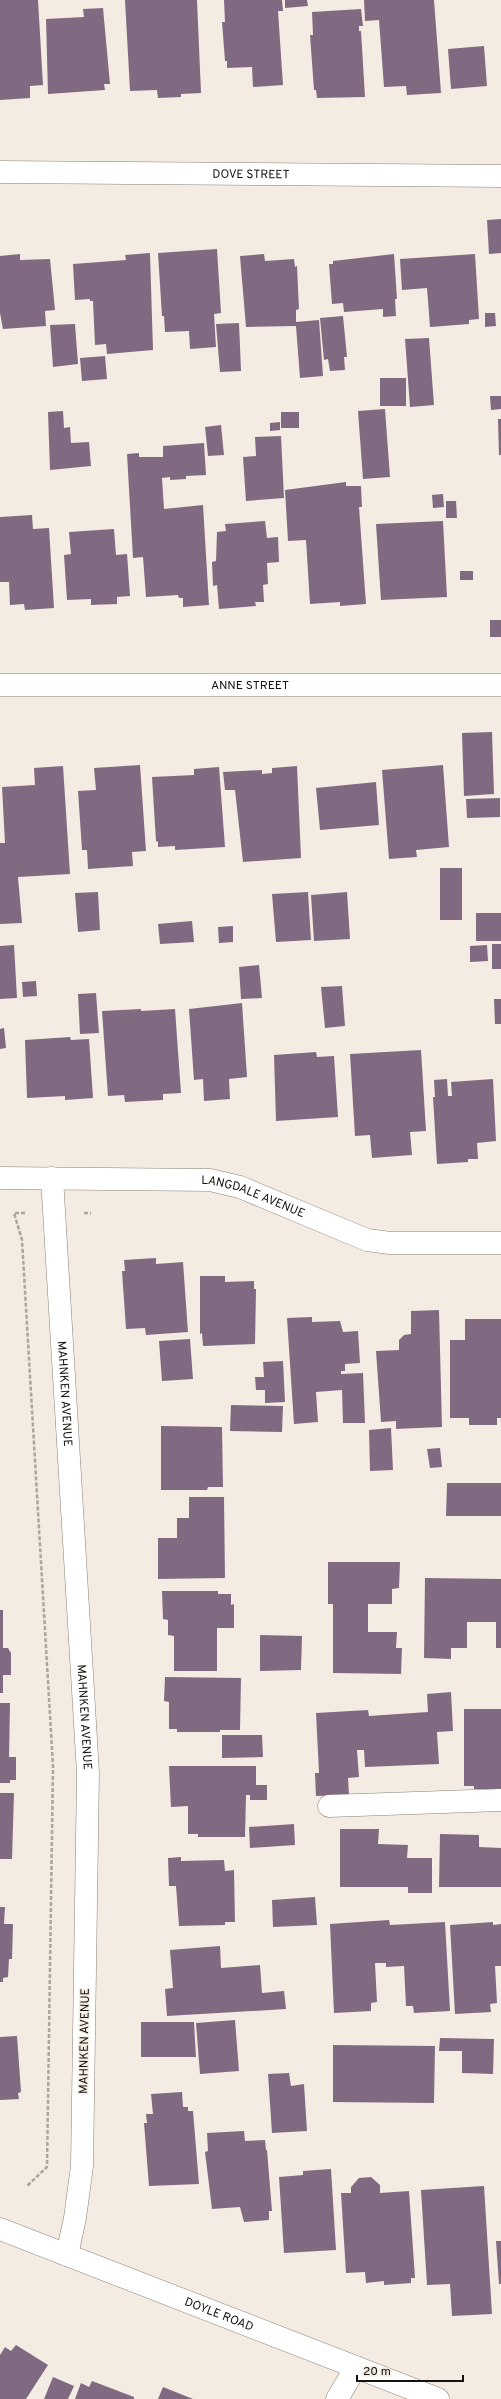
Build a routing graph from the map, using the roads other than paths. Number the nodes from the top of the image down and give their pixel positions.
1 (0, 172) edge
2 (501, 176) edge
3 (0, 685) edge
4 (501, 685) edge
5 (0, 1178) edge
6 (52, 1178) junction
7 (501, 1243) edge
8 (501, 1800) edge
9 (329, 1806) dead end
10 (0, 2229) edge
11 (67, 2255) junction
12 (356, 2367) junction
13 (337, 2399) edge
14 (438, 2399) edge

1 - 2 street, DOVE STREET
3 - 4 street, ANNE STREET
5 - 6 street, LANGDALE AVENUE
6 - 7 street, LANGDALE AVENUE
6 - 11 street, MAHNKEN AVENUE
8 - 9 street
10 - 11 street, DOYLE ROAD
11 - 12 street, DOYLE ROAD
12 - 13 street
12 - 14 street, DOYLE ROAD

